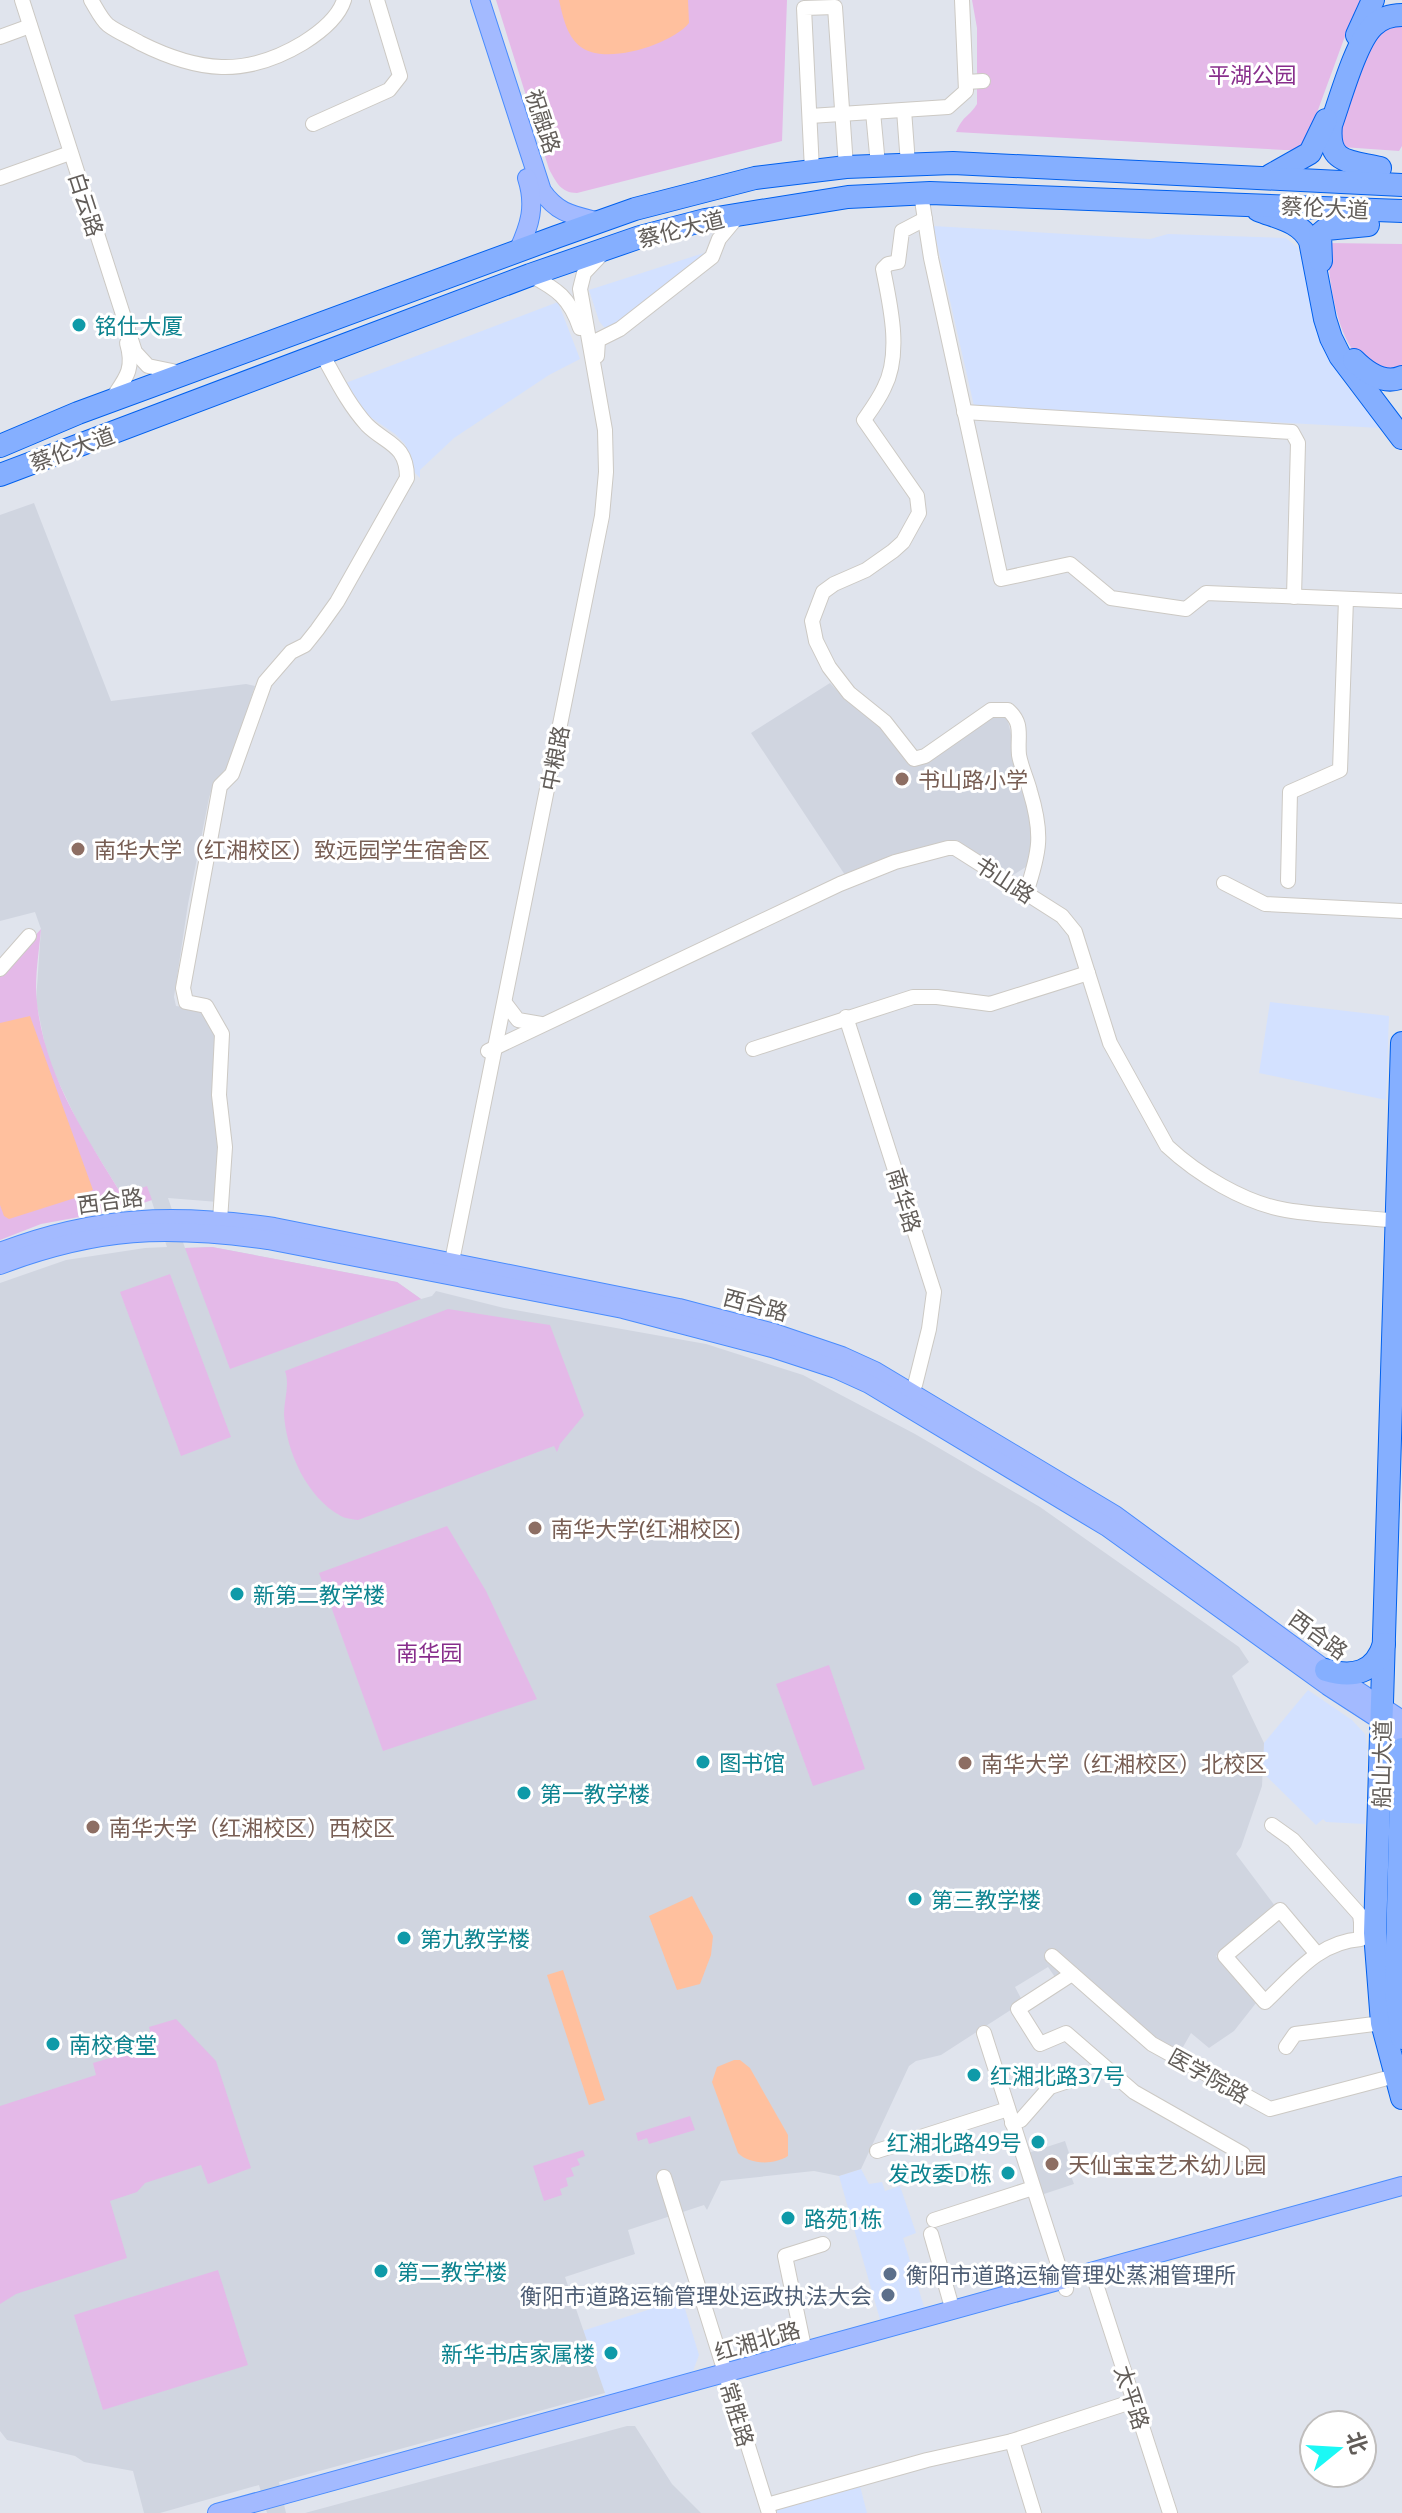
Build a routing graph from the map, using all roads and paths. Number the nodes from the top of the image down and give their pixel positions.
1 (20, 0) edge
2 (91, 0) edge
3 (344, 0) edge
4 (377, 0) edge
5 (470, 0) edge
6 (480, 0) edge
7 (962, 0) edge
8 (1373, 0) edge
9 (1402, 15) edge
10 (28, 27) junction
11 (0, 37) edge
12 (983, 81) dead end
13 (966, 82) junction
14 (904, 110) junction
15 (873, 112) junction
16 (842, 114) junction
17 (810, 116) junction
18 (313, 124) dead end
19 (68, 154) junction
20 (908, 164) junction
21 (878, 165) junction
22 (846, 167) junction
23 (1391, 168) edge
24 (812, 170) junction
25 (1271, 175) junction
26 (1237, 177) junction
27 (0, 178) edge
28 (1402, 185) edge
29 (921, 194) junction
30 (1202, 202) junction
31 (1257, 210) junction
32 (1402, 211) edge
33 (740, 214) junction
34 (925, 219) junction
35 (600, 222) junction
36 (1368, 225) junction
37 (1402, 226) edge
38 (607, 248) junction
39 (518, 251) junction
40 (530, 275) junction
41 (322, 354) junction
42 (596, 368) junction
43 (186, 373) junction
44 (1402, 377) edge
45 (110, 401) junction
46 (964, 412) junction
47 (78, 413) junction
48 (0, 435) edge
49 (1402, 438) edge
50 (0, 446) edge
51 (53, 455) junction
52 (0, 475) edge
53 (0, 485) edge
54 (1294, 597) junction
55 (1346, 599) junction
56 (1402, 601) edge
57 (1288, 881) dead end
58 (1224, 883) dead end
59 (1026, 893) junction
60 (1402, 911) edge
61 (29, 936) dead end
62 (0, 969) edge
63 (1088, 973) junction
64 (505, 1003) junction
65 (846, 1017) junction
66 (546, 1024) junction
67 (1402, 1043) edge
68 (492, 1049) junction
69 (753, 1049) dead end
70 (220, 1220) junction
71 (1397, 1221) junction
72 (0, 1252) edge
73 (0, 1265) edge
74 (448, 1268) junction
75 (915, 1385) dead end
76 (1385, 1643) junction
77 (1327, 1678) junction
78 (1392, 1721) edge
79 (1402, 1749) edge
80 (1381, 1774) junction
81 (1272, 1825) dead end
82 (1368, 1922) junction
83 (1317, 1954) junction
84 (1052, 1956) dead end
85 (1072, 1974) junction
86 (1382, 2023) junction
87 (984, 2033) dead end
88 (1402, 2038) edge
89 (1286, 2047) dead end
90 (1080, 2077) dead end
91 (1399, 2087) edge
92 (1010, 2116) junction
93 (877, 2151) dead end
94 (1243, 2154) dead end
95 (660, 2179) dead end
96 (1402, 2186) edge
97 (1033, 2188) junction
98 (1402, 2195) edge
99 (823, 2244) dead end
100 (1095, 2281) junction
101 (1065, 2284) junction
102 (953, 2311) junction
103 (805, 2352) junction
104 (723, 2379) junction
105 (1134, 2401) junction
106 (1012, 2441) junction
107 (765, 2510) edge
108 (217, 2513) edge
109 (247, 2513) edge
110 (1034, 2513) edge
111 (1170, 2513) edge

1 - 10 street, 白云路
2 - 3 street
4 - 18 street
5 - 39 main road, 祝融路
6 - 35 main road, 祝融路
7 - 13 street
8 - 25 highway
9 - 23 highway
10 - 11 street
10 - 19 street, 白云路
12 - 13 street
13 - 14 street
14 - 15 street
14 - 20 street
15 - 16 street
15 - 21 street
16 - 17 street
16 - 17 street
16 - 22 street
17 - 24 street
19 - 27 street
19 - 43 street, 白云路
19 - 45 street, 白云路
20 - 21 highway, 蔡伦大道
20 - 26 highway, 蔡伦大道
21 - 22 highway, 蔡伦大道
22 - 24 highway, 蔡伦大道
23 - 25 highway, 蔡伦大道
24 - 35 highway, 蔡伦大道
25 - 26 highway, 蔡伦大道
26 - 28 highway, 蔡伦大道
29 - 30 highway, 蔡伦大道
29 - 33 highway, 蔡伦大道
29 - 34 street
30 - 31 highway
30 - 32 highway, 蔡伦大道
31 - 36 highway
31 - 49 highway
33 - 38 highway, 蔡伦大道
33 - 42 street
34 - 46 street
34 - 59 street
35 - 39 highway, 蔡伦大道
36 - 37 highway
36 - 44 highway
38 - 40 highway, 蔡伦大道
38 - 42 street, 中粮路
39 - 43 highway, 蔡伦大道
40 - 41 highway, 蔡伦大道
40 - 68 street, 中粮路
41 - 51 highway, 蔡伦大道
41 - 70 street
42 - 64 street, 中粮路
43 - 45 highway, 蔡伦大道
45 - 47 highway, 蔡伦大道
46 - 54 street
46 - 54 street
47 - 48 highway
47 - 50 highway, 蔡伦大道
51 - 52 highway, 蔡伦大道
51 - 53 highway
54 - 55 street
55 - 56 street
55 - 57 street
58 - 60 street
59 - 63 street, 书山路
59 - 66 street, 书山路
61 - 62 street
63 - 65 street
63 - 71 street, 书山路
64 - 66 street
64 - 68 street, 中粮路
65 - 69 street
65 - 75 street, 南华路
66 - 68 street, 书山路
67 - 71 highway, 船山大道
68 - 74 street, 中粮路
70 - 72 main road, 西合路
70 - 74 main road, 西合路
71 - 76 highway, 船山大道
73 - 74 main road, 西合路
74 - 77 main road, 西合路
76 - 77 highway
76 - 78 highway, 船山大道
77 - 78 main road, 西合路
77 - 80 main road
78 - 80 highway, 船山大道
79 - 88 highway, 船山大道
80 - 82 highway, 船山大道
81 - 82 street
82 - 83 street
82 - 86 highway, 船山大道
83 - 83 street
84 - 85 street, 医学院路
85 - 91 street, 医学院路
85 - 94 street
86 - 89 street
86 - 91 highway, 船山大道
87 - 92 street
90 - 92 street
92 - 93 street
92 - 97 street
95 - 104 street, 常胜路
96 - 101 main road, 红湘北路
97 - 101 street
97 - 102 street
98 - 100 main road, 红湘北路
99 - 103 street
100 - 101 main road, 红湘北路
100 - 105 street, 太平路
101 - 102 main road, 红湘北路
101 - 104 main road, 红湘北路
102 - 103 main road, 红湘北路
103 - 104 main road, 红湘北路
104 - 107 street, 常胜路
104 - 108 main road, 红湘北路
104 - 109 main road, 红湘北路
105 - 106 street
105 - 111 street, 太平路
106 - 107 street
106 - 110 street

